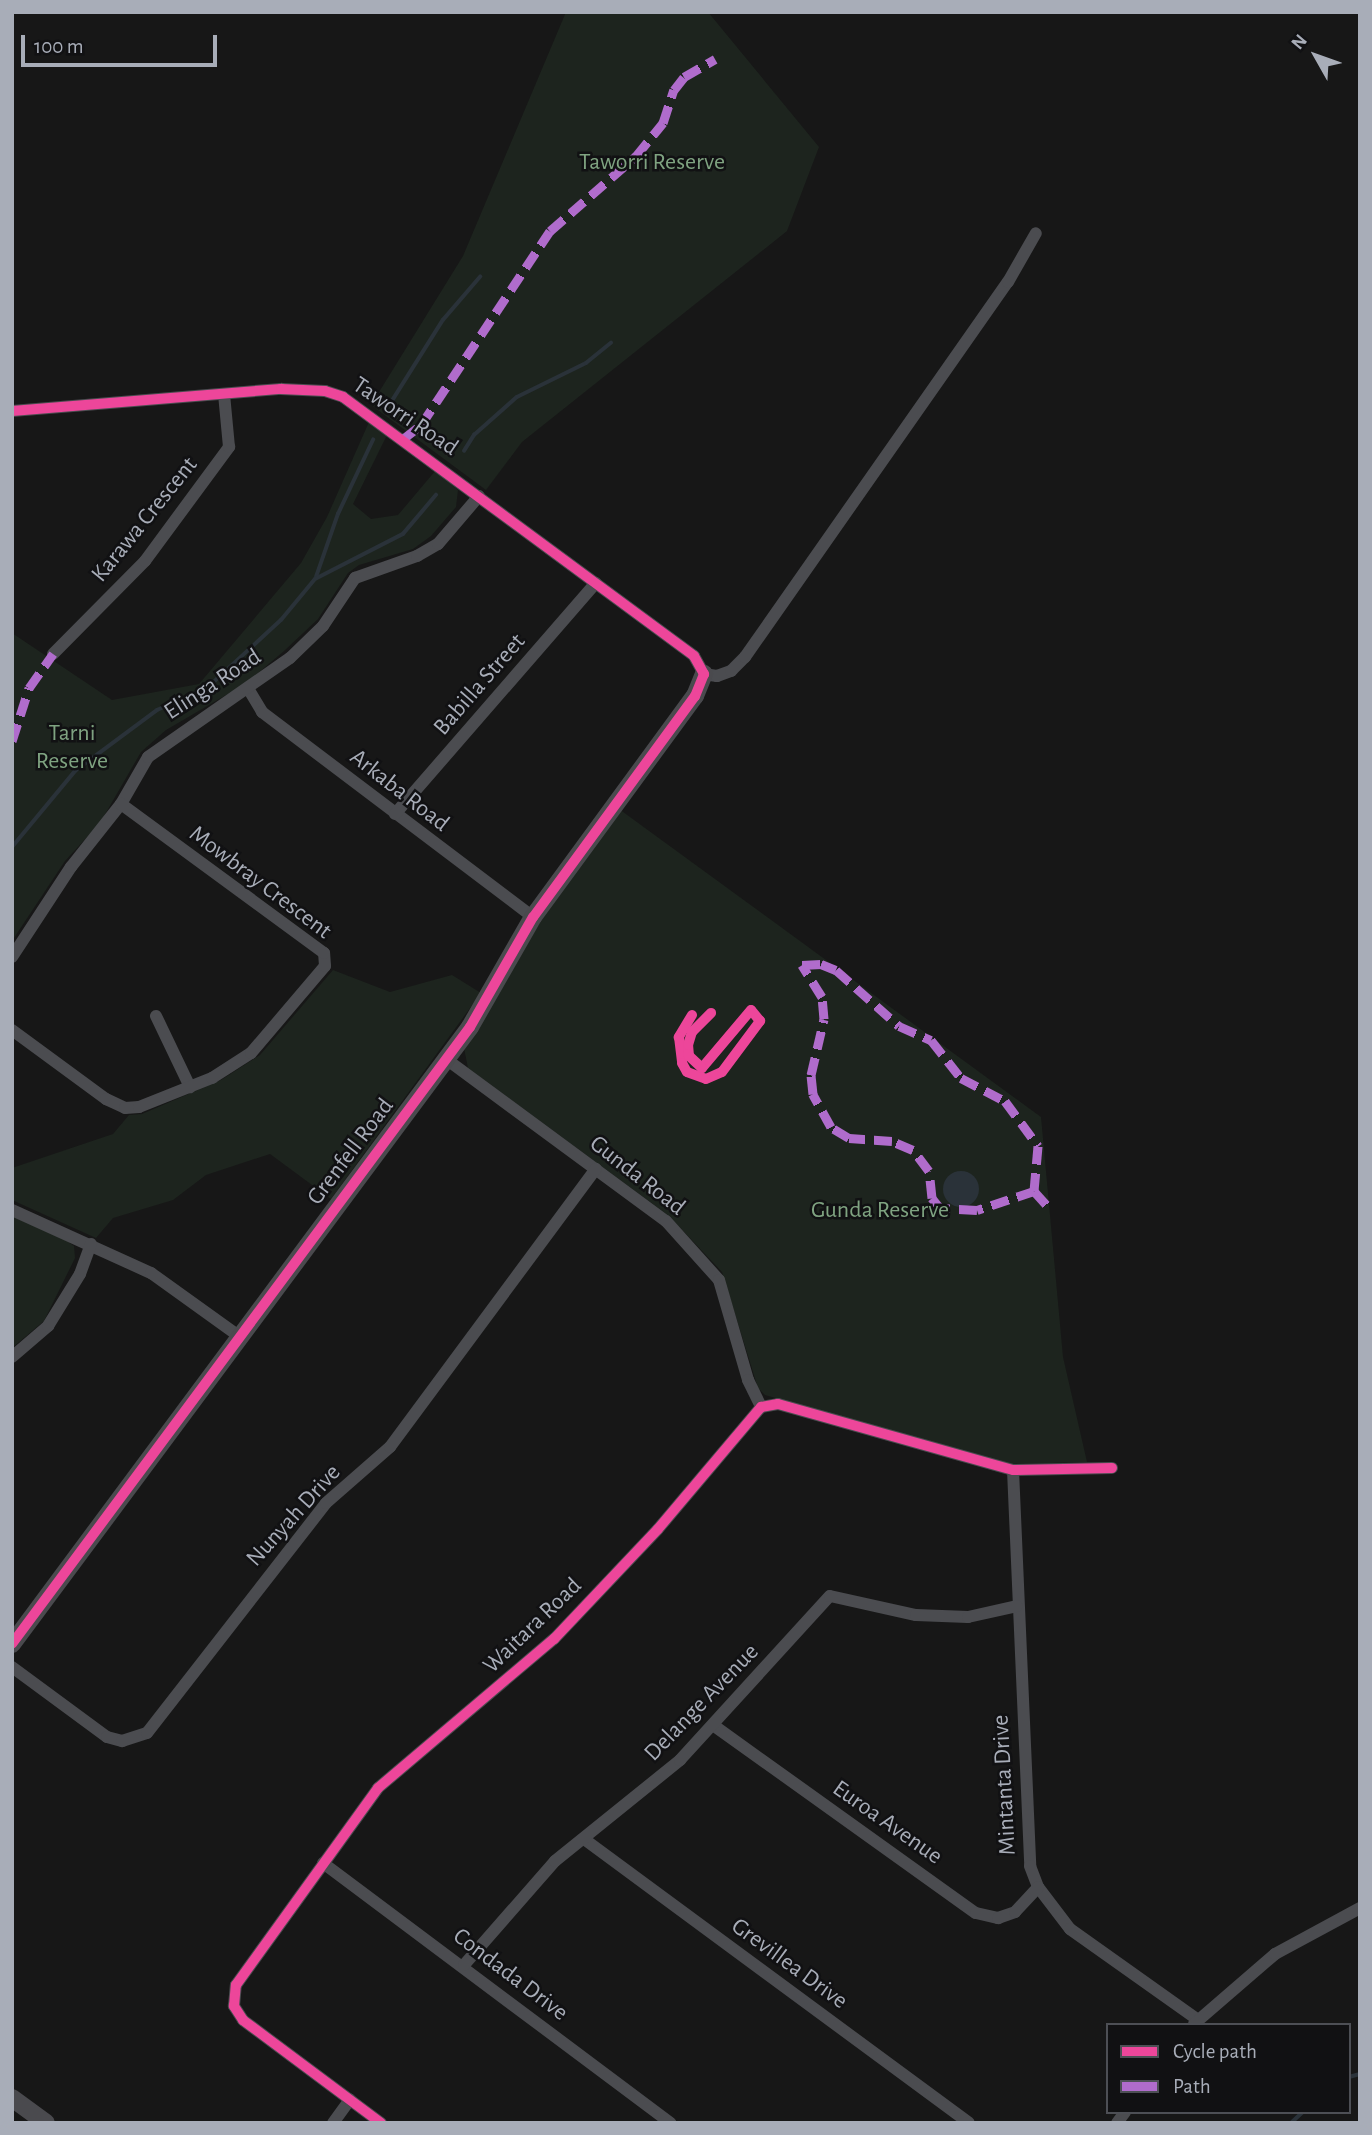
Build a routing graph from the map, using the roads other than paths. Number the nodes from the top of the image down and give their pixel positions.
1 (1036, 233) dead end
2 (224, 394) junction
3 (12, 411) edge
4 (479, 496) junction
5 (596, 583) junction
6 (53, 654) dead end
7 (704, 674) junction
8 (249, 690) junction
9 (121, 804) junction
10 (395, 814) junction
11 (533, 917) junction
12 (12, 957) edge
13 (156, 1016) dead end
14 (12, 1030) edge
15 (446, 1059) junction
16 (190, 1087) junction
17 (596, 1169) junction
18 (12, 1210) edge
19 (91, 1244) junction
20 (240, 1337) junction
21 (12, 1357) edge
22 (761, 1406) junction
23 (1112, 1468) dead end
24 (1013, 1470) junction
25 (1017, 1606) junction
26 (12, 1644) edge
27 (12, 1667) edge
28 (713, 1726) junction
29 (584, 1839) junction
30 (323, 1863) junction
31 (1038, 1887) junction
32 (1360, 1908) edge
33 (464, 1965) junction
34 (1196, 2022) edge
35 (12, 2098) edge
36 (350, 2100) junction
37 (664, 2121) edge
38 (46, 2123) edge
39 (333, 2123) edge
40 (381, 2123) edge
41 (969, 2123) edge

1 - 7 street
2 - 3 street, Taworri Road
2 - 4 street, Taworri Road
2 - 6 street, Karawa Crescent
4 - 5 street, Taworri Road
4 - 8 street, Elinga Road
5 - 7 street, Taworri Road
5 - 10 street, Babilla Street
7 - 11 street, Grenfell Road
8 - 9 street, Elinga Road
8 - 10 street, Arkaba Road
9 - 12 street, Elinga Road
9 - 16 street, Mowbray Crescent
10 - 11 street, Arkaba Road
11 - 15 street, Grenfell Road
13 - 16 street
14 - 16 street, Mowbray Crescent
15 - 17 street, Gunda Road
15 - 20 street, Grenfell Road
17 - 22 street, Gunda Road
17 - 27 street, Nunyah Drive
18 - 19 street
19 - 20 street
19 - 21 street
20 - 26 street, Grenfell Road
22 - 24 street
22 - 30 street, Waitara Road
23 - 24 street
24 - 25 street, Mintanta Drive
25 - 28 street, Delange Avenue
25 - 31 street, Mintanta Drive
28 - 29 street, Delange Avenue
28 - 31 street, Euroa Avenue
29 - 33 street, Delange Avenue
29 - 41 street, Grevillea Drive
30 - 33 street, Condada Drive
30 - 36 street, Waitara Road
31 - 34 street, Mintanta Drive
32 - 34 street
33 - 37 street, Condada Drive
35 - 38 street
36 - 39 street
36 - 40 street, Waitara Road

